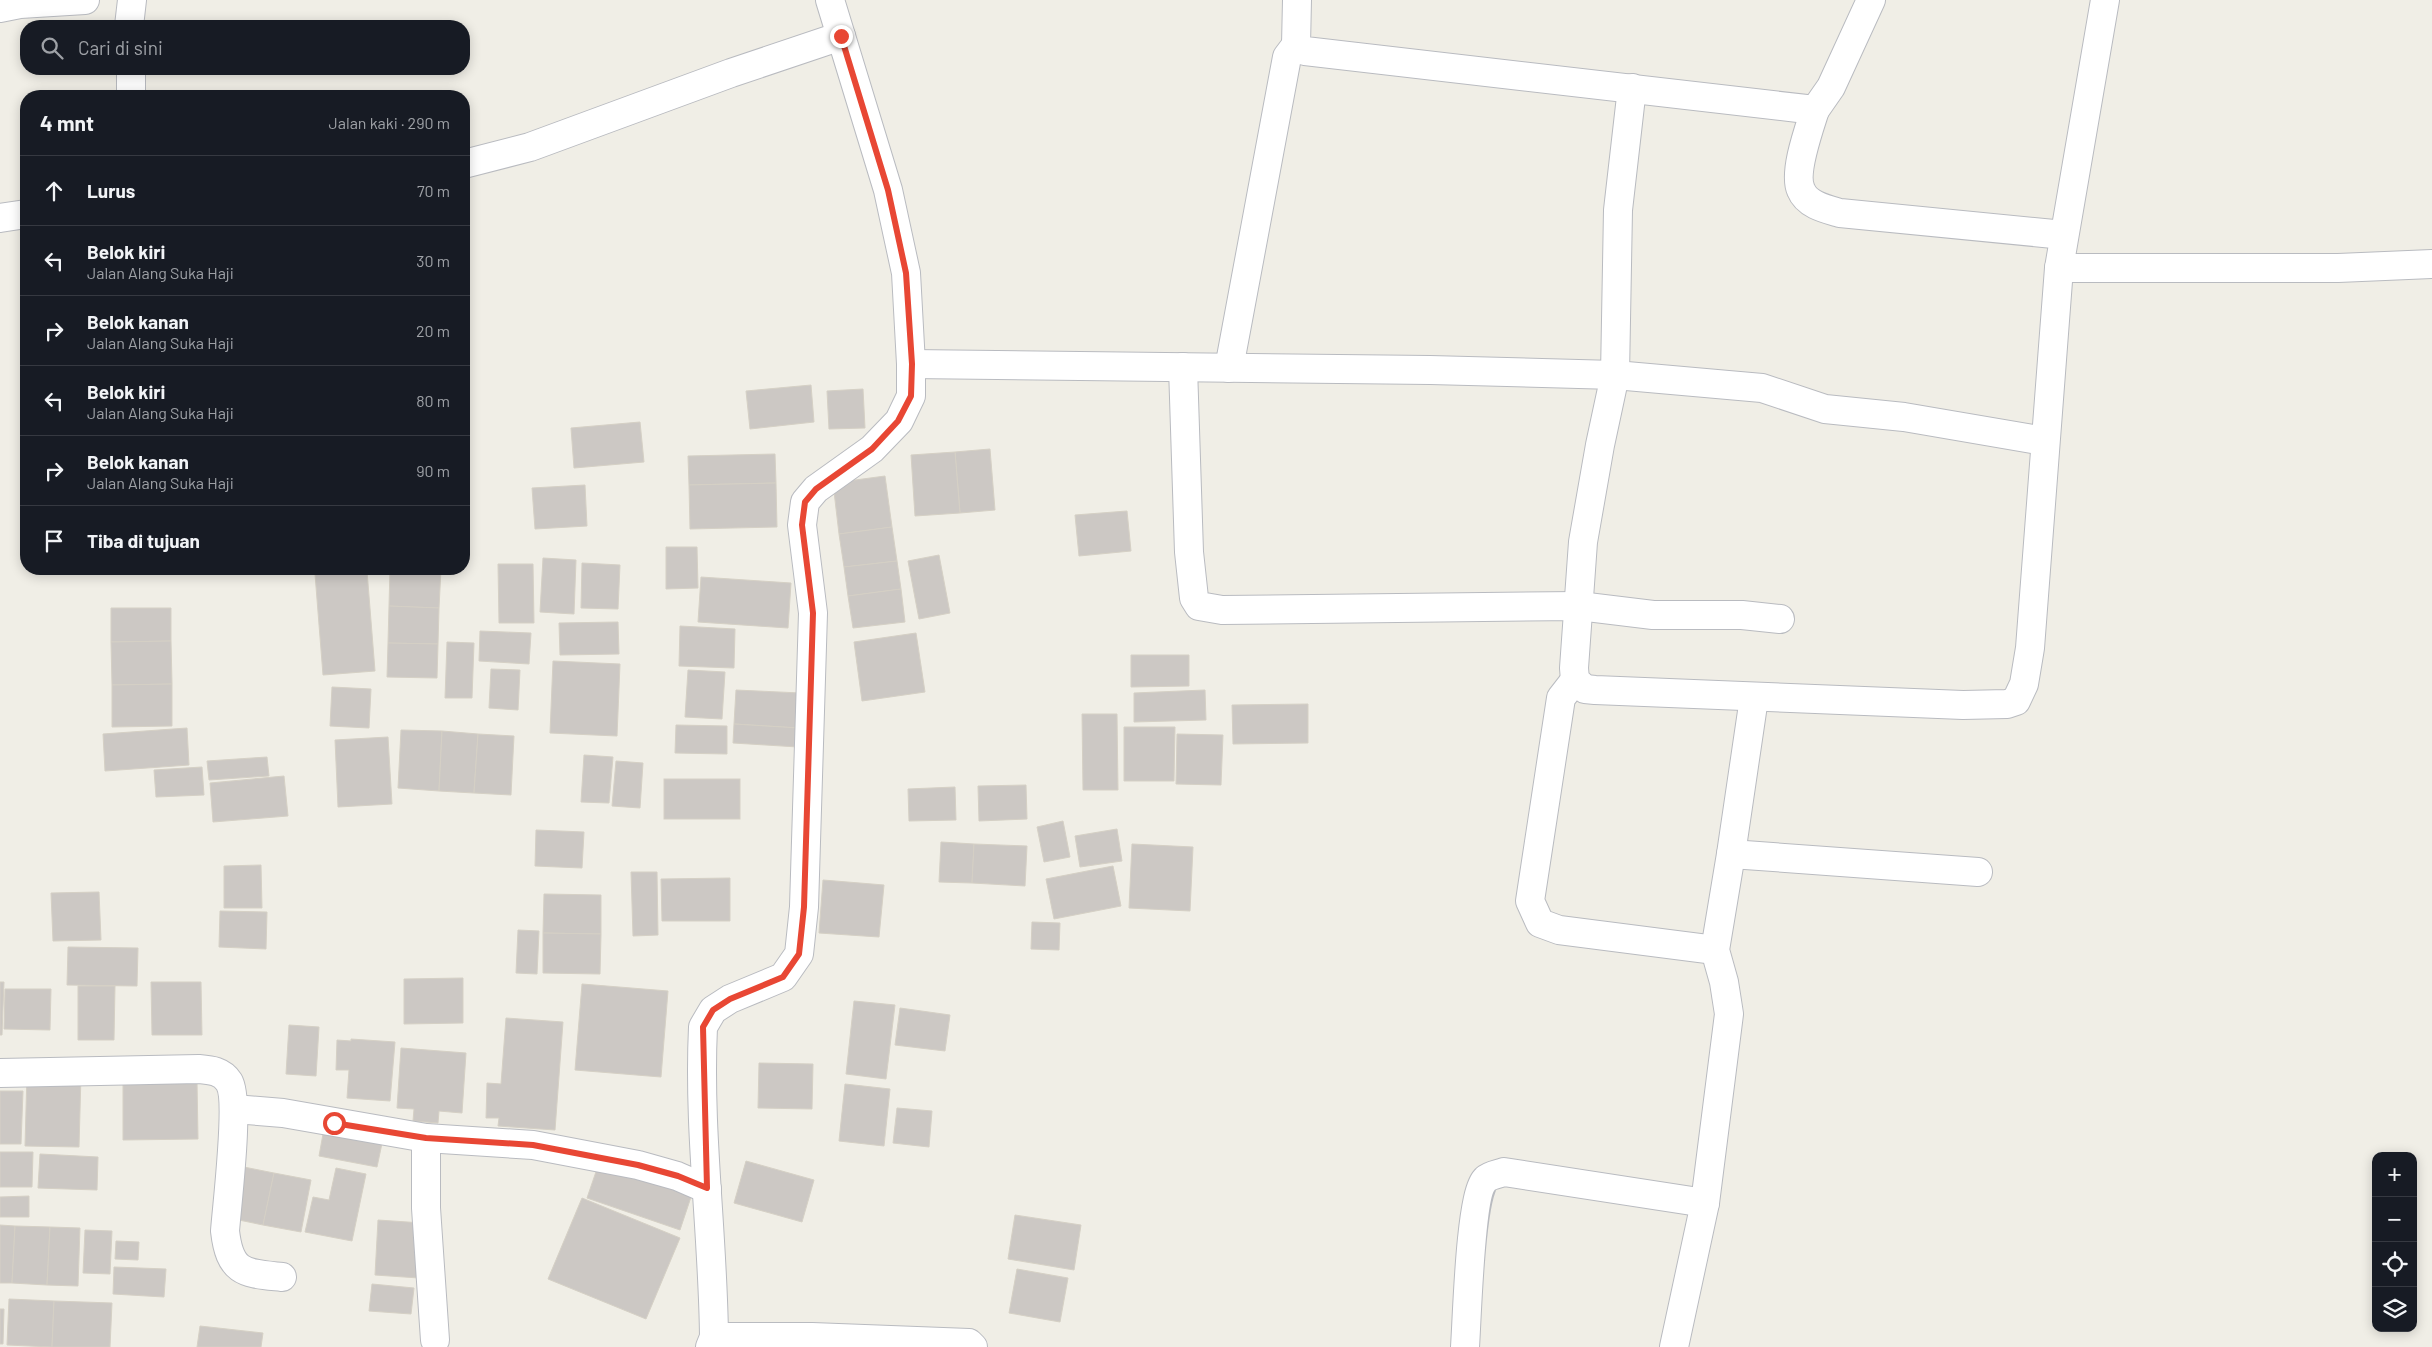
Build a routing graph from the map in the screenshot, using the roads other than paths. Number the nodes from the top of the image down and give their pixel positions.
1 (85, 0) edge
2 (132, 0) edge
3 (830, 0) edge
4 (1297, 0) edge
5 (1871, 0) edge
6 (2105, 0) edge
7 (0, 8) edge
8 (130, 20) edge
9 (841, 36) junction
10 (1296, 45) junction
11 (131, 75) edge
12 (1632, 88) junction
13 (131, 90) edge
14 (1815, 110) junction
15 (470, 162) edge
16 (20, 215) edge
17 (0, 218) edge
18 (2064, 235) junction
19 (2432, 264) edge
20 (2059, 268) junction
21 (912, 364) junction
22 (1183, 367) junction
23 (1229, 368) junction
24 (1615, 375) junction
25 (2044, 441) junction
26 (1579, 606) junction
27 (1780, 619) dead end
28 (1575, 680) junction
29 (1754, 698) junction
30 (1731, 854) junction
31 (1978, 872) dead end
32 (1715, 950) junction
33 (0, 1073) edge
34 (234, 1109) junction
35 (426, 1138) junction
36 (707, 1188) junction
37 (1705, 1203) junction
38 (282, 1277) dead end
39 (435, 1340) dead end
40 (712, 1342) edge
41 (973, 1347) edge
42 (1464, 1347) edge
43 (1674, 1347) edge

1 - 7 street
2 - 8 street
3 - 9 street
4 - 10 street
5 - 14 street
6 - 18 street
9 - 15 street
9 - 21 street
10 - 12 street
10 - 23 street
11 - 13 street
12 - 14 street
12 - 24 street
14 - 18 street
16 - 17 street
18 - 20 street
19 - 20 street
20 - 25 street
21 - 22 street
21 - 36 street
22 - 23 street
22 - 26 street
23 - 24 street
24 - 25 street
24 - 26 street
25 - 29 street
26 - 27 street
26 - 28 street
28 - 29 street
28 - 32 street
29 - 30 street
30 - 31 street
30 - 32 street
32 - 37 street
33 - 34 street
34 - 35 street
34 - 38 street
35 - 36 street
35 - 39 street
36 - 40 street
37 - 42 street
37 - 43 street
40 - 41 street

